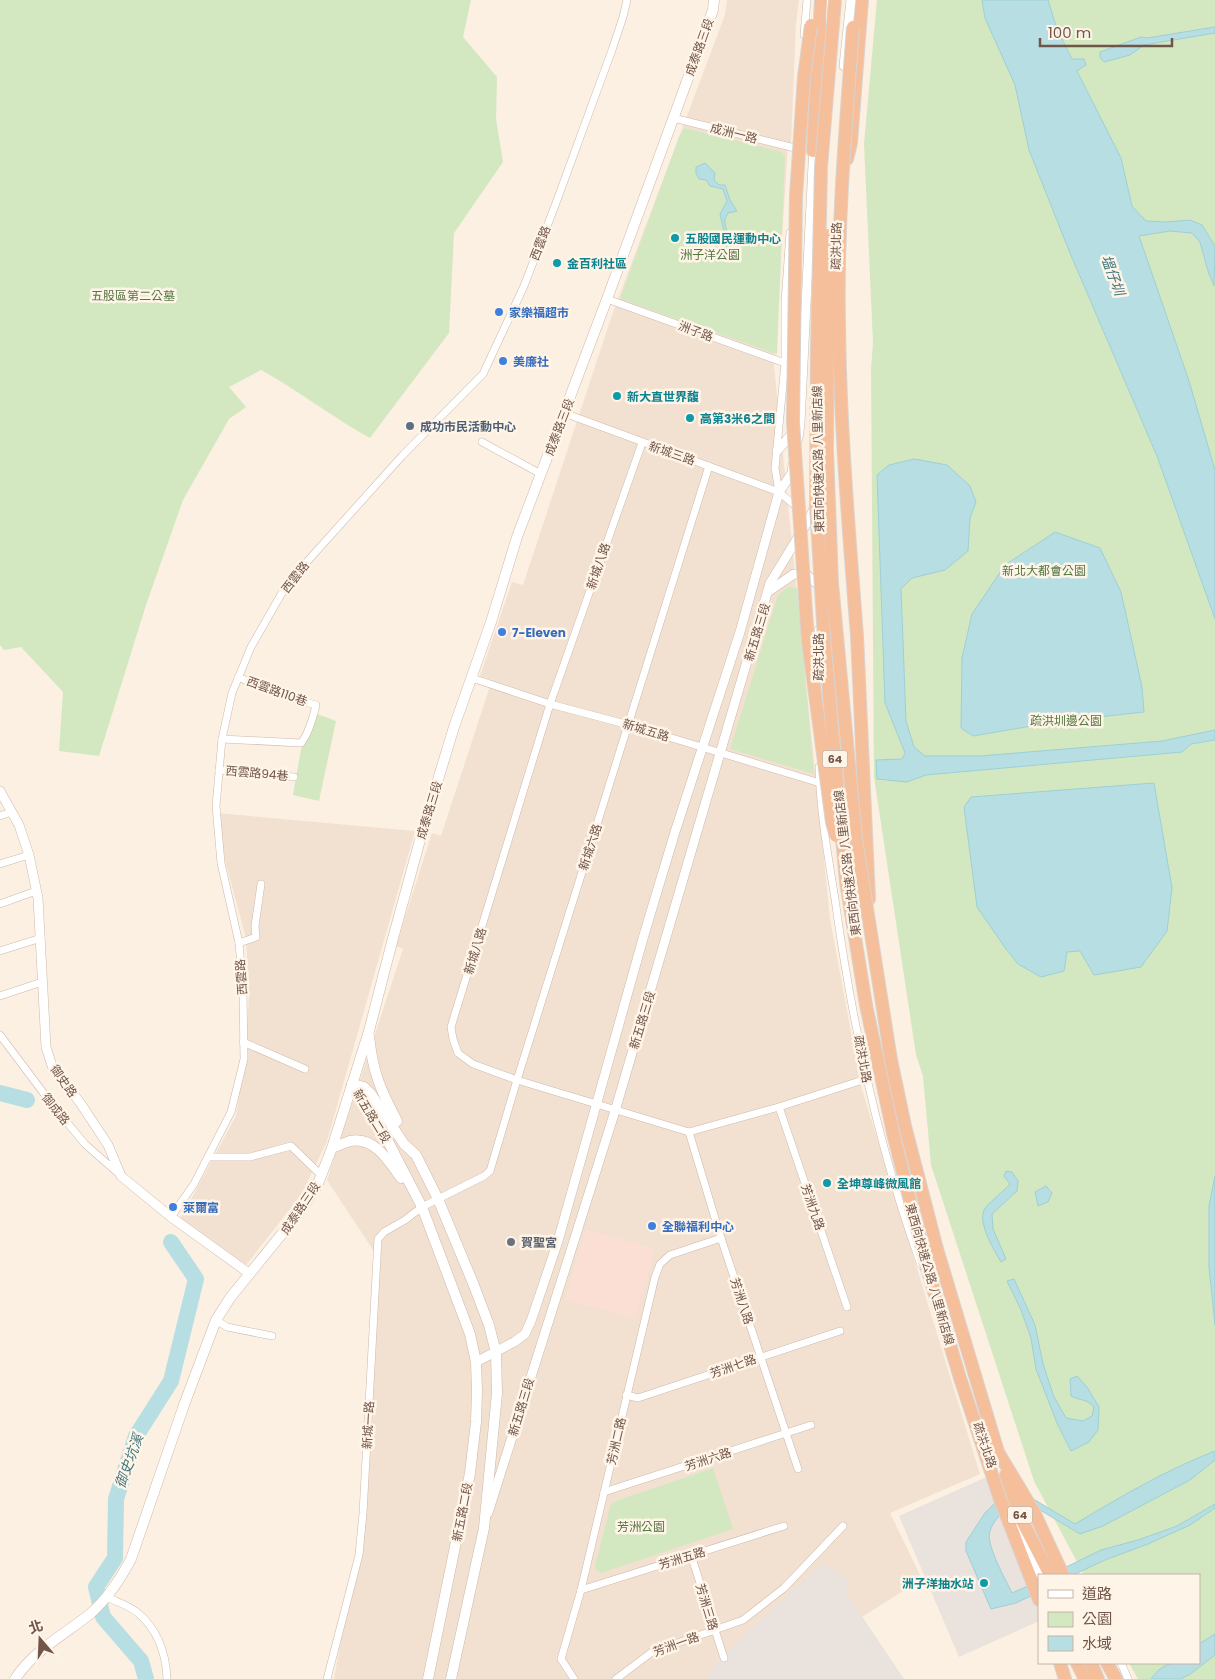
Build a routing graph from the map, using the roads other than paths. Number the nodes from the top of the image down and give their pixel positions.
1 (627, 0) edge
2 (714, 0) edge
3 (807, 0) edge
4 (813, 0) edge
5 (821, 0) edge
6 (828, 0) edge
7 (835, 0) edge
8 (843, 0) edge
9 (851, 0) edge
10 (856, 0) edge
11 (862, 0) edge
12 (673, 118) junction
13 (795, 148) junction
14 (813, 151) junction
15 (838, 178) junction
16 (607, 299) junction
17 (785, 363) junction
18 (564, 413) junction
19 (800, 423) junction
20 (482, 442) dead end
21 (642, 442) junction
22 (777, 451) junction
23 (710, 466) junction
24 (541, 474) junction
25 (779, 492) junction
26 (810, 518) junction
27 (818, 584) junction
28 (769, 591) junction
29 (238, 677) junction
30 (472, 678) junction
31 (550, 704) junction
32 (629, 725) junction
33 (222, 739) junction
34 (702, 748) junction
35 (720, 754) junction
36 (219, 770) junction
37 (294, 777) dead end
38 (820, 783) junction
39 (0, 791) edge
40 (11, 812) junction
41 (0, 816) edge
42 (29, 855) junction
43 (0, 864) edge
44 (846, 882) junction
45 (262, 884) dead end
46 (36, 891) junction
47 (0, 904) edge
48 (869, 922) junction
49 (41, 938) junction
50 (239, 944) junction
51 (0, 951) edge
52 (42, 982) junction
53 (0, 996) edge
54 (369, 1031) junction
55 (0, 1035) edge
56 (243, 1042) junction
57 (305, 1069) dead end
58 (866, 1079) junction
59 (517, 1080) junction
60 (352, 1084) junction
61 (596, 1104) junction
62 (779, 1107) junction
63 (615, 1111) junction
64 (689, 1132) junction
65 (332, 1148) junction
66 (416, 1155) junction
67 (208, 1157) junction
68 (321, 1175) junction
69 (121, 1176) junction
70 (438, 1199) junction
71 (422, 1207) junction
72 (171, 1217) junction
73 (721, 1238) junction
74 (250, 1274) junction
75 (847, 1307) dead end
76 (216, 1320) junction
77 (840, 1331) dead end
78 (272, 1336) dead end
79 (496, 1353) junction
80 (761, 1357) junction
81 (476, 1362) junction
82 (626, 1395) junction
83 (812, 1425) dead end
84 (786, 1434) junction
85 (998, 1452) junction
86 (798, 1469) dead end
87 (604, 1492) junction
88 (1000, 1499) junction
89 (784, 1526) dead end
90 (843, 1526) dead end
91 (484, 1528) junction
92 (691, 1555) junction
93 (1039, 1574) edge
94 (1048, 1574) edge
95 (1064, 1574) edge
96 (581, 1590) junction
97 (107, 1597) junction
98 (1038, 1597) edge
99 (714, 1630) junction
100 (724, 1658) dead end
101 (1060, 1664) edge
102 (1078, 1664) edge
103 (1084, 1664) edge
104 (1091, 1664) edge
105 (1108, 1664) edge
106 (1121, 1664) edge
107 (15, 1679) edge
108 (167, 1679) edge
109 (327, 1679) edge
110 (428, 1679) edge
111 (451, 1679) edge
112 (574, 1679) edge
113 (616, 1679) edge
114 (1065, 1679) edge
115 (1085, 1679) edge
116 (1091, 1679) edge
117 (1098, 1679) edge
118 (1116, 1679) edge
119 (1128, 1679) edge

1 - 29 street, 西雲路
2 - 12 main road, 成泰路三段
3 - 13 street
4 - 44 highway, bridge
5 - 14 highway
6 - 14 street
7 - 44 highway, 東西向快速公路 八里新店線 / 64, bridge
8 - 48 highway, 東西向快速公路 八里新店線 / 64, bridge
9 - 15 street, 疏洪北路
10 - 48 highway, bridge
11 - 15 highway
12 - 13 street, 成洲一路
12 - 16 main road, 成泰路三段
13 - 17 street
14 - 19 street
15 - 26 street, 疏洪北路
16 - 17 street, 洲子路
16 - 18 main road, 成泰路三段
17 - 22 street
18 - 21 street, 新城三路
18 - 24 main road, 成泰路三段
19 - 22 street
19 - 25 street
20 - 24 street
21 - 23 street, 新城三路
21 - 31 street, 新城八路
22 - 25 street
23 - 25 street, 新城三路
23 - 32 street, 新城六路
24 - 30 main road, 成泰路三段
25 - 26 street, 疏洪北路
25 - 34 street, 新五路三段
26 - 27 street, 疏洪北路
26 - 28 street, 新五路三段
27 - 28 street
27 - 38 street, 疏洪北路
28 - 35 street, 新五路三段
29 - 33 street, 西雲路
29 - 33 street, 西雲路110巷
30 - 31 street, 新城五路
30 - 54 main road, 成泰路三段
31 - 32 street, 新城五路
31 - 59 street, 新城八路
32 - 34 street, 新城五路
32 - 59 street, 新城六路
33 - 36 street, 西雲路
34 - 35 street, 新城五路
34 - 61 street, 新五路三段
35 - 38 street, 新城五路
35 - 63 street, 新五路三段
36 - 37 street, 西雲路94巷
36 - 50 street, 西雲路
38 - 58 street, 疏洪北路
39 - 40 street, 御史路
40 - 41 street
40 - 42 street, 御史路
42 - 43 street
42 - 46 street, 御史路
44 - 88 highway, 東西向快速公路 八里新店線 / 64, bridge
45 - 50 street
46 - 47 street
46 - 49 street, 御史路
48 - 85 highway, 東西向快速公路 八里新店線 / 64, bridge
49 - 51 street
49 - 52 street, 御史路
50 - 56 street, 西雲路
52 - 53 street
52 - 69 street, 御史路
54 - 60 main road, 成泰路三段
54 - 66 main road
55 - 69 street, 御成路
56 - 57 street
56 - 67 street, 西雲路
58 - 62 street
58 - 93 street, 疏洪北路
59 - 61 street, 新城八路
59 - 70 street, 新城六路
60 - 65 main road, 成泰路三段
60 - 66 main road, 新五路二段
60 - 71 main road, 新五路二段
61 - 63 street, 新城八路
61 - 79 street, 新五路三段
62 - 64 street
62 - 75 street, 芳洲九路
63 - 64 street, 新城八路
63 - 91 street, 新五路三段
64 - 73 street, 芳洲八路
65 - 68 main road, 成泰路三段
65 - 71 main road
66 - 70 main road, 新五路二段
67 - 68 street
67 - 72 street, 西雲路
68 - 74 main road, 成泰路三段
69 - 72 street, 御史路
70 - 71 street, 新城一路
70 - 79 main road, 新五路二段
71 - 81 main road, 新五路二段
71 - 109 street, 新城一路
72 - 74 street, 御史路
73 - 80 street, 芳洲八路
73 - 82 street, 芳洲二路
74 - 76 main road, 成泰路三段
76 - 78 street
76 - 97 main road, 成泰路三段
77 - 80 street, 芳洲七路
79 - 81 street, 新五路三段
79 - 91 main road, 新五路二段
80 - 82 street, 芳洲七路
80 - 84 street, 芳洲八路
81 - 110 main road, 新五路二段
82 - 87 street, 芳洲二路
83 - 84 street, 芳洲六路
84 - 86 street, 芳洲八路
84 - 87 street, 芳洲六路
85 - 94 highway, 東西向快速公路 八里新店線 / 64
85 - 95 highway
87 - 96 street, 芳洲二路
88 - 93 highway, 東西向快速公路 八里新店線 / 64
88 - 98 highway
89 - 92 street, 芳洲五路
90 - 99 street, 芳洲一路
91 - 111 main road, 新五路二段
92 - 96 street, 芳洲五路
92 - 99 street, 芳洲三路
96 - 112 street, 芳洲二路
97 - 107 main road, 成泰路三段
97 - 108 street
99 - 100 street, 芳洲三路
99 - 113 street, 芳洲一路
101 - 114 highway
102 - 115 highway
103 - 116 street
104 - 117 highway
105 - 118 highway
106 - 119 street

